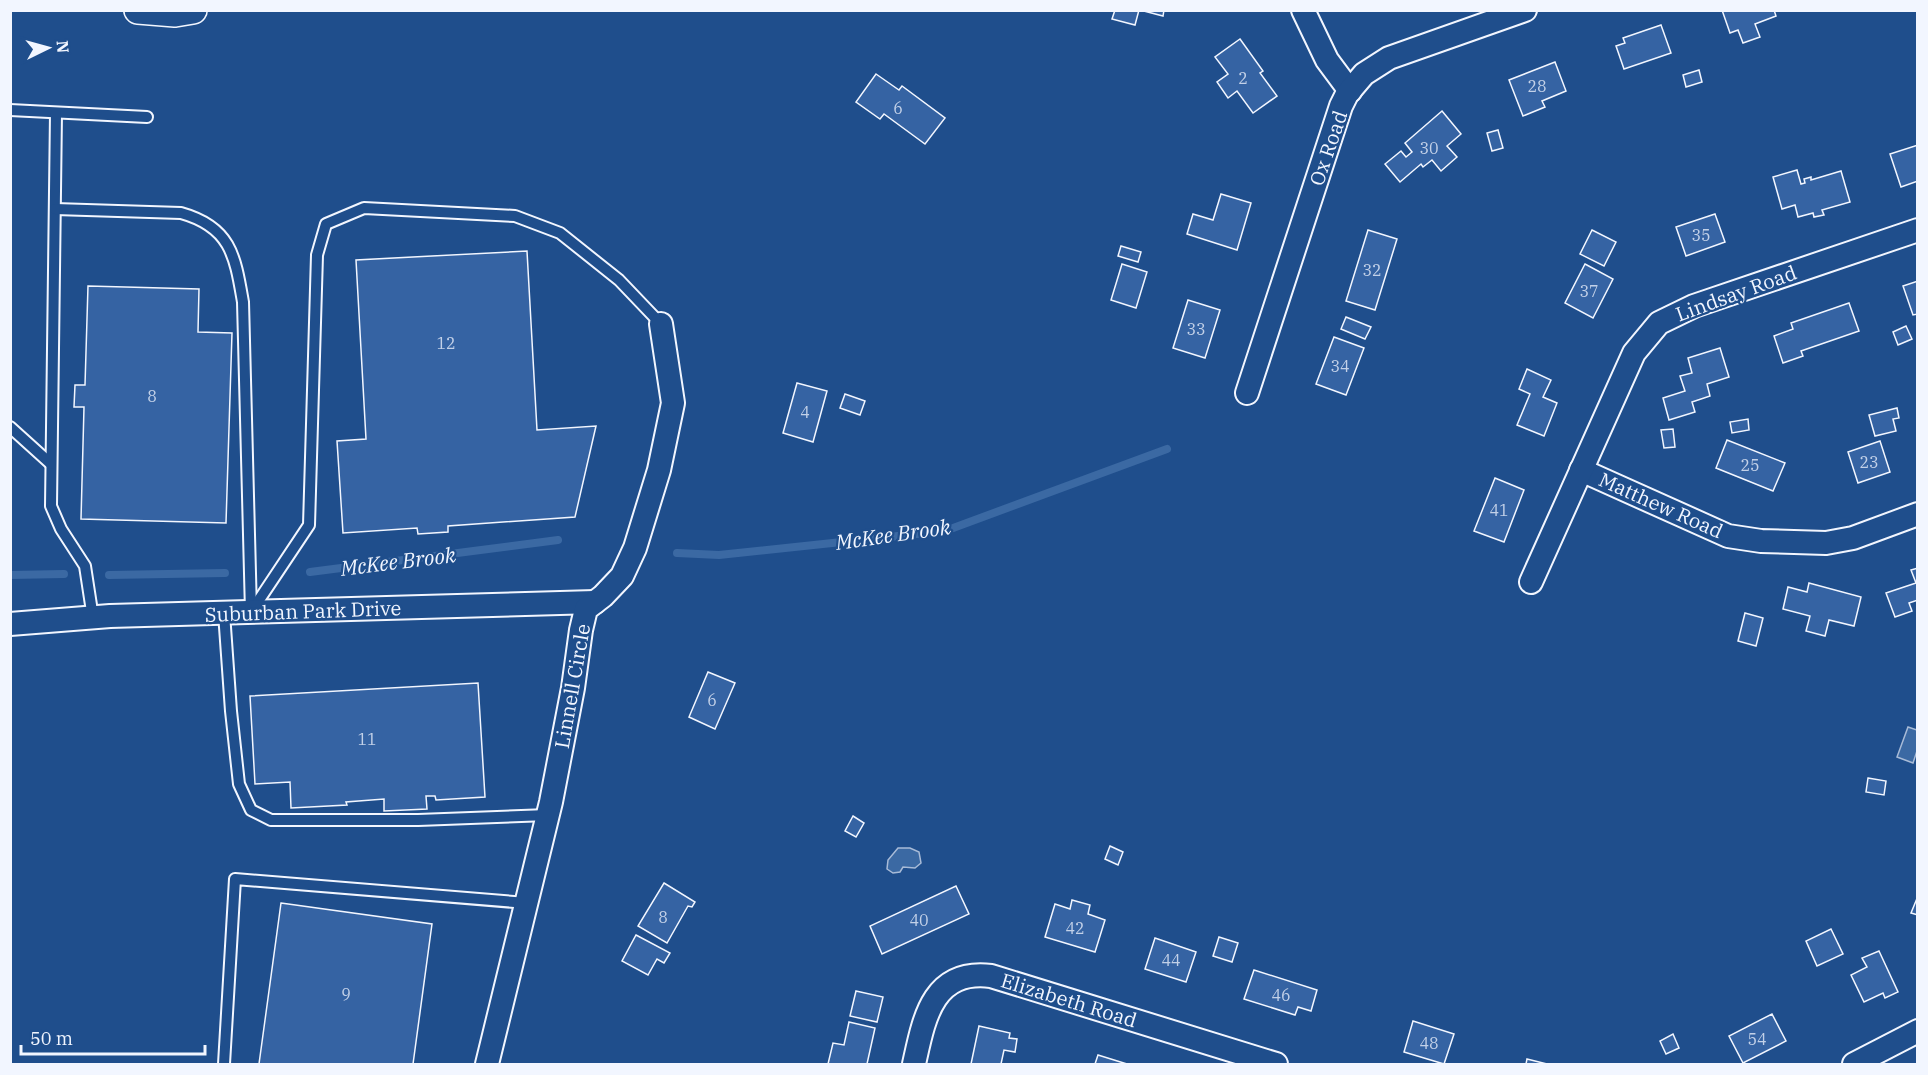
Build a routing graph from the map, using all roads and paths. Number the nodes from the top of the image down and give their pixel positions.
1 (138, 10) edge
2 (193, 10) edge
3 (1303, 10) edge
4 (1525, 10) edge
5 (1350, 91) junction
6 (10, 110) edge
7 (56, 113) junction
8 (147, 117) dead end
9 (55, 208) junction
10 (1917, 230) edge
11 (662, 324) joint
12 (1247, 393) dead end
13 (10, 427) edge
14 (51, 464) junction
15 (1581, 470) junction
16 (1917, 514) edge
17 (1531, 582) dead end
18 (595, 602) junction
19 (224, 613) junction
20 (251, 613) junction
21 (93, 618) junction
22 (10, 624) edge
23 (548, 815) junction
24 (527, 903) junction
25 (1917, 1031) edge
26 (224, 1065) edge
27 (487, 1065) edge
28 (914, 1065) edge
29 (1276, 1065) edge
30 (1854, 1065) edge

1 - 2 street
3 - 5 street
4 - 5 street, Ox Road
5 - 12 street, Ox Road
6 - 7 lane
7 - 8 lane
7 - 9 lane
9 - 14 lane
9 - 20 lane
10 - 15 street, Lindsay Road
11 - 18 street, Linnell Circle
11 - 20 lane
13 - 14 lane
14 - 21 lane
15 - 16 street, Matthew Road
15 - 17 street, Lindsay Road
18 - 20 street, Suburban Park Drive
18 - 23 street, Linnell Circle
19 - 20 street, Suburban Park Drive
19 - 21 street, Suburban Park Drive
19 - 23 lane
21 - 22 street, Suburban Park Drive
23 - 24 street, Linnell Circle
24 - 26 lane
24 - 27 street, Linnell Circle
25 - 30 street
28 - 29 street, Elizabeth Road

